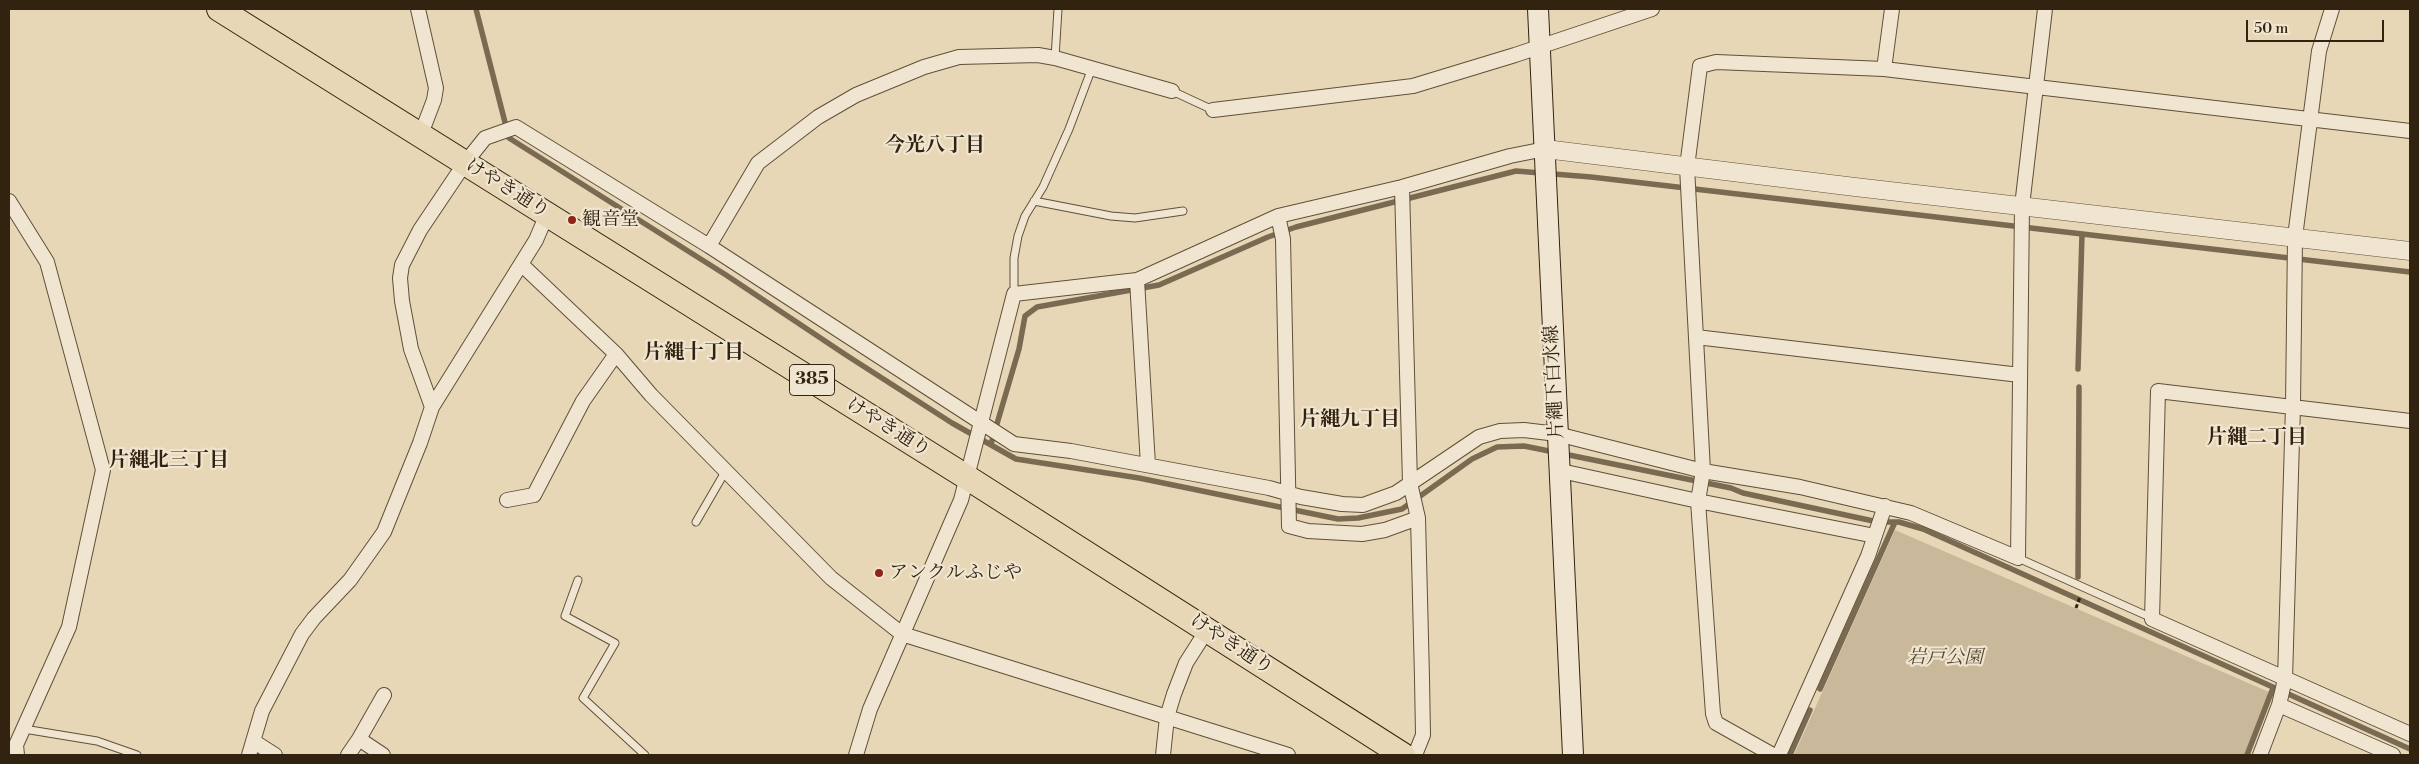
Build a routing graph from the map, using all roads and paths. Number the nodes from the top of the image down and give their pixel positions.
1 (219, 9) edge
2 (418, 9) edge
3 (1058, 9) edge
4 (1538, 9) edge
5 (1652, 9) edge
6 (1892, 9) edge
7 (2045, 9) edge
8 (2332, 9) edge
9 (1539, 46) junction
10 (1056, 58) junction
11 (1092, 68) junction
12 (1884, 69) junction
13 (2036, 87) junction
14 (1172, 91) joint
15 (1213, 110) joint
16 (2310, 120) junction
17 (2410, 131) edge
18 (421, 134) junction
19 (1545, 148) junction
20 (465, 163) junction
21 (1687, 167) junction
22 (1402, 187) junction
23 (9, 201) edge
24 (1034, 201) junction
25 (2022, 206) junction
26 (1183, 211) dead end
27 (547, 214) junction
28 (1278, 216) junction
29 (2295, 237) junction
30 (709, 246) junction
31 (2410, 251) edge
32 (521, 264) junction
33 (1137, 280) junction
34 (1014, 294) junction
35 (1696, 337) junction
36 (616, 354) junction
37 (2020, 376) junction
38 (2293, 406) junction
39 (432, 407) junction
40 (2410, 421) edge
41 (982, 422) junction
42 (1557, 434) junction
43 (1148, 465) junction
44 (1561, 471) junction
45 (1703, 471) junction
46 (725, 472) junction
47 (968, 478) junction
48 (1410, 483) junction
49 (1290, 494) junction
50 (507, 500) dead end
51 (1698, 501) junction
52 (1885, 506) junction
53 (1418, 518) junction
54 (696, 522) dead end
55 (1875, 536) junction
56 (2018, 558) junction
57 (578, 580) dead end
58 (2152, 619) junction
59 (1207, 630) junction
60 (902, 634) junction
61 (2285, 679) junction
62 (384, 695) dead end
63 (2279, 706) junction
64 (1167, 717) junction
65 (24, 728) junction
66 (2410, 734) edge
67 (359, 739) junction
68 (253, 741) junction
69 (17, 755) edge
70 (137, 755) edge
71 (249, 755) edge
72 (275, 755) edge
73 (348, 755) edge
74 (383, 755) edge
75 (645, 755) edge
76 (856, 755) edge
77 (1163, 755) edge
78 (1288, 755) edge
79 (1403, 755) edge
80 (1415, 755) edge
81 (1573, 755) edge
82 (1773, 755) edge
83 (1778, 755) edge
84 (2260, 755) edge
85 (2393, 755) edge

1 - 18 highway, けやき通り / 385
2 - 18 street
3 - 10 lane
4 - 9 main road, 片繩下白水線
5 - 9 street
6 - 12 street
7 - 13 street
8 - 16 street
9 - 15 street
9 - 19 main road, 片繩下白水線
10 - 11 street
10 - 30 street
11 - 14 street
11 - 24 lane
12 - 13 street
12 - 21 street
13 - 16 street
13 - 25 street
14 - 15 lane
16 - 17 street
16 - 29 street
18 - 20 highway, けやき通り / 385
19 - 21 street
19 - 22 street
19 - 42 main road, 片繩下白水線
20 - 27 highway, けやき通り / 385
20 - 30 street
20 - 39 street
21 - 25 street
21 - 35 street
22 - 28 street
22 - 48 street
23 - 65 street
24 - 26 lane
24 - 34 lane
25 - 29 street
25 - 37 street
27 - 32 street
27 - 47 highway, けやき通り / 385
28 - 33 street
28 - 49 street
29 - 31 street
29 - 38 street
30 - 41 street
32 - 36 street
32 - 39 street
33 - 34 street
33 - 43 street
34 - 41 street
35 - 37 street
35 - 45 street
36 - 46 street
36 - 50 street
37 - 56 street
38 - 40 street
38 - 58 street
38 - 61 street
39 - 68 street
41 - 43 street
41 - 47 street
42 - 44 main road, 片繩下白水線
42 - 45 street
42 - 48 street
43 - 49 street
44 - 51 street
44 - 81 main road, 片繩下白水線
45 - 51 street
45 - 52 street
46 - 54 lane
46 - 60 street
47 - 59 highway, けやき通り / 385
47 - 60 street
48 - 49 street
48 - 53 street
49 - 53 street
51 - 55 street
51 - 82 street
52 - 55 street
52 - 56 street
53 - 80 street
55 - 83 street
56 - 58 lane
57 - 75 lane
58 - 61 street
59 - 64 street
59 - 79 highway, けやき通り / 385
60 - 64 street
60 - 76 street
61 - 63 street
61 - 66 street
62 - 67 street
63 - 84 street
63 - 85 street
64 - 77 street
64 - 78 street
65 - 69 street
65 - 70 lane
67 - 73 street
67 - 74 street
68 - 71 street
68 - 72 street

